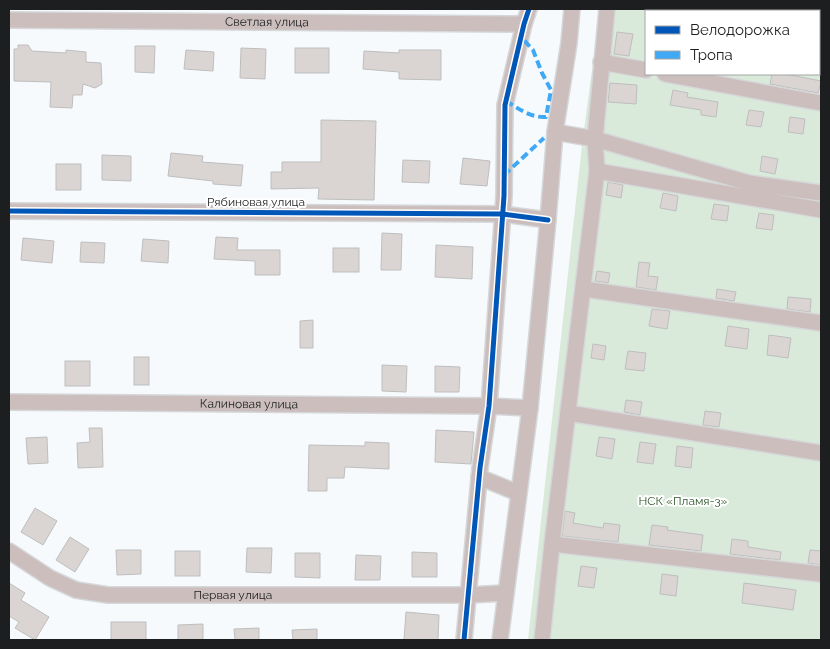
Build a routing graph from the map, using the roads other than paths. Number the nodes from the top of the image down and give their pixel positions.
1 (529, 9) edge
2 (572, 9) edge
3 (607, 9) edge
4 (9, 20) edge
5 (524, 24) junction
6 (602, 62) junction
7 (645, 70) edge
8 (670, 75) edge
9 (821, 103) edge
10 (554, 132) junction
11 (594, 139) junction
12 (597, 171) junction
13 (821, 193) edge
14 (9, 210) edge
15 (821, 210) edge
16 (502, 214) junction
17 (548, 220) junction
18 (584, 289) junction
19 (821, 323) edge
20 (9, 402) edge
21 (489, 406) junction
22 (530, 408) junction
23 (568, 413) junction
24 (821, 453) edge
25 (479, 477) junction
26 (518, 493) junction
27 (552, 544) junction
28 (9, 551) edge
29 (821, 574) edge
30 (505, 593) junction
31 (468, 595) junction
32 (464, 640) edge
33 (500, 640) edge
34 (542, 640) edge

1 - 5 street
2 - 10 street
3 - 6 street
4 - 5 street, Светлая улица
5 - 16 street
6 - 7 street
6 - 11 street
8 - 9 street
10 - 11 street
10 - 17 street
11 - 12 street
11 - 13 street
12 - 15 street
12 - 18 street
14 - 16 street, Рябиновая улица
16 - 17 street, Рябиновая улица
16 - 21 street
17 - 22 street
18 - 19 street
18 - 23 street
20 - 21 street, Калиновая улица
21 - 22 street, Калиновая улица
21 - 25 street
22 - 26 street
23 - 24 street
23 - 27 street
25 - 26 street
25 - 31 street
26 - 30 street
27 - 29 street
27 - 34 street
28 - 31 street, Первая улица
30 - 31 street, Первая улица
30 - 33 street
31 - 32 street

